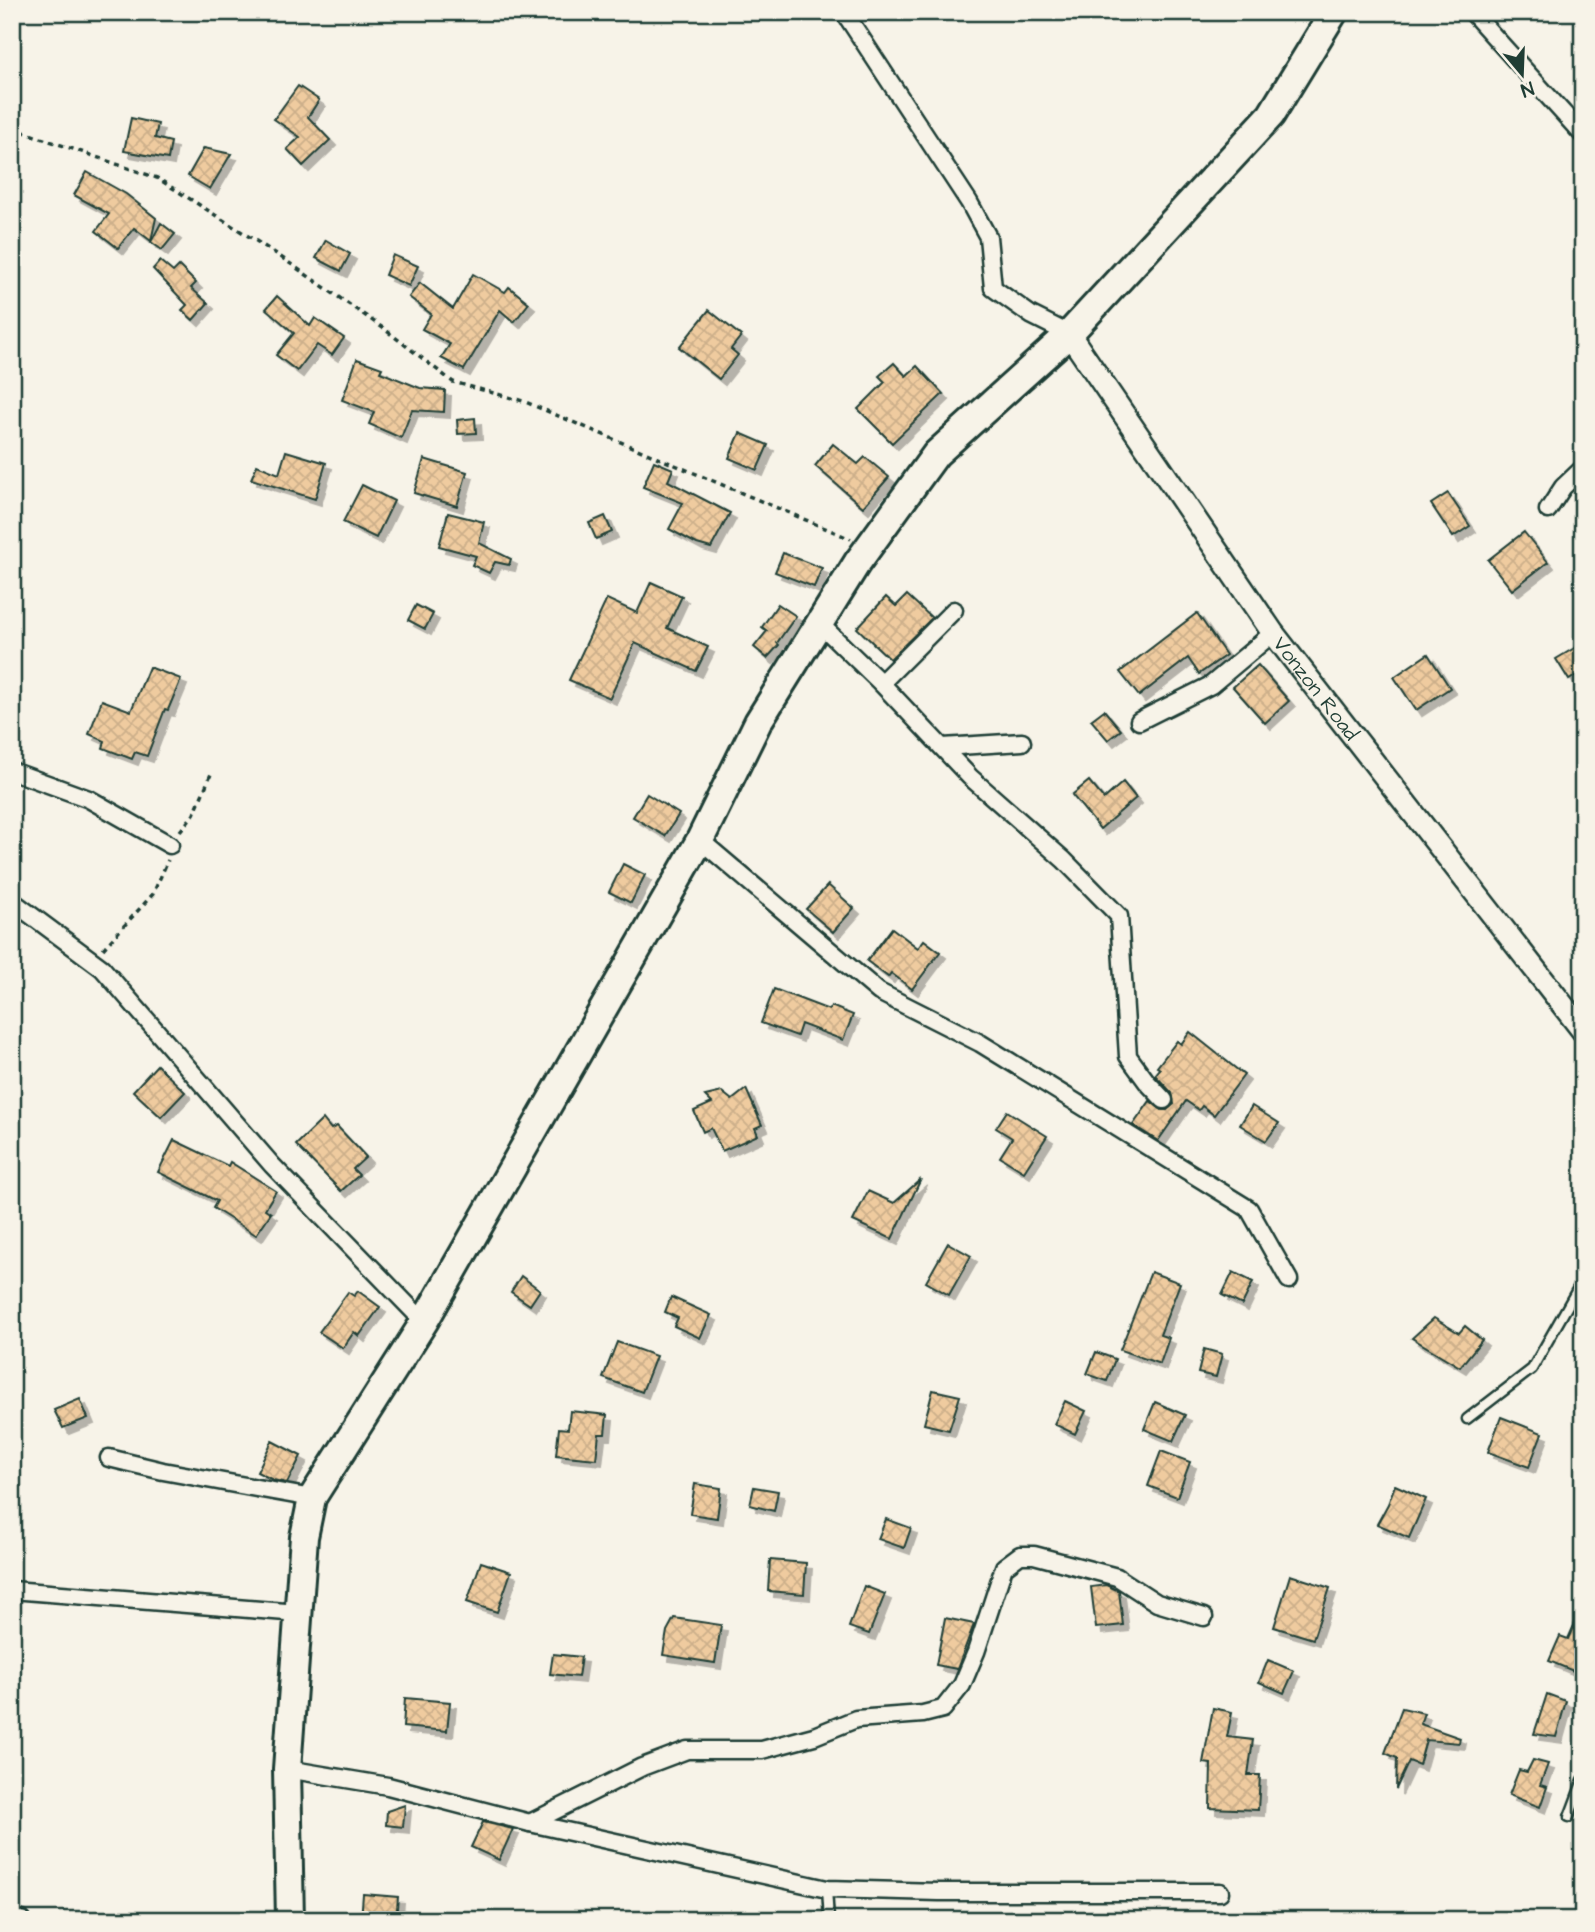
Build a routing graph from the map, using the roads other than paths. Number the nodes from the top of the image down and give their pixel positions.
1 (844, 12) edge
2 (1334, 12) edge
3 (1472, 12) edge
4 (1583, 135) edge
5 (1069, 334) junction
6 (1583, 468) edge
7 (1548, 510) dead end
8 (954, 610) dead end
9 (818, 622) junction
10 (1273, 633) junction
11 (881, 683) junction
12 (1139, 721) dead end
13 (1022, 742) dead end
14 (943, 747) junction
15 (12, 771) edge
16 (700, 840) junction
17 (170, 845) road end
18 (12, 901) edge
19 (1583, 1031) edge
20 (1164, 1100) dead end
21 (1583, 1279) edge
22 (1289, 1280) dead end
23 (424, 1321) junction
24 (1467, 1419) dead end
25 (109, 1458) dead end
26 (312, 1498) junction
27 (12, 1590) edge
28 (298, 1613) junction
29 (1204, 1617) dead end
30 (287, 1769) junction
31 (1583, 1780) edge
32 (1569, 1817) dead end
33 (530, 1823) junction
34 (827, 1889) junction
35 (1220, 1892) dead end
36 (12, 1918) edge
37 (22, 1920) edge
38 (290, 1920) edge
39 (829, 1920) edge

1 - 5 street
2 - 5 main road
3 - 4 street
5 - 9 main road
5 - 10 street, Vonzon Road
6 - 7 street
8 - 11 street
9 - 11 street
9 - 16 main road
10 - 12 street
10 - 19 street, Vonzon Road
11 - 14 street
13 - 14 street
14 - 20 street
15 - 17 street
16 - 22 street
16 - 23 main road
18 - 23 street
21 - 24 lane
23 - 26 main road
25 - 26 street
26 - 28 main road
27 - 28 street
28 - 30 main road
29 - 33 street
30 - 33 street
30 - 38 main road
31 - 32 lane
33 - 34 street
34 - 35 street
34 - 39 lane
36 - 37 street

